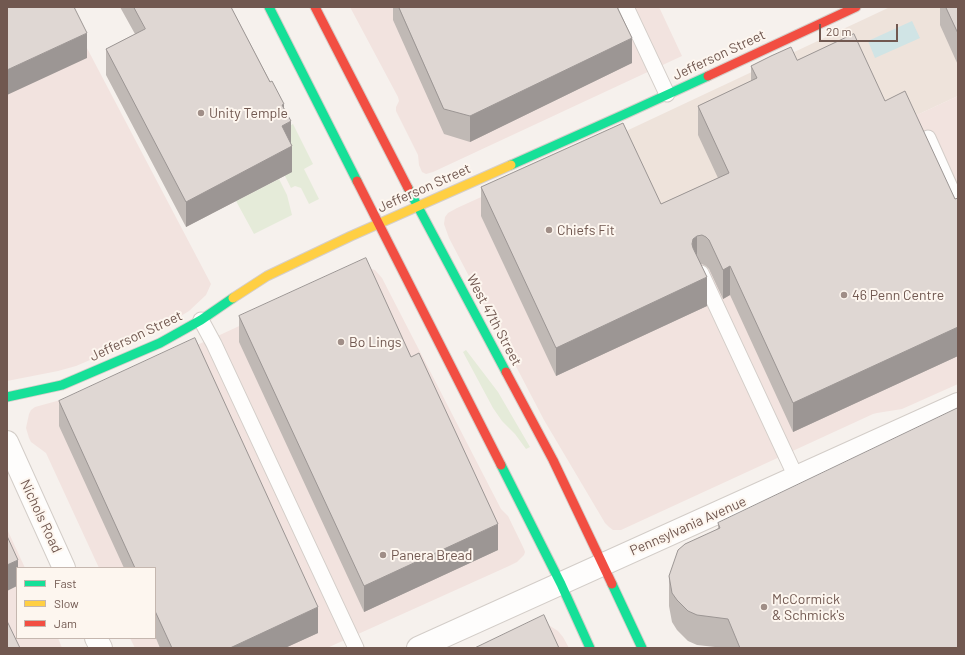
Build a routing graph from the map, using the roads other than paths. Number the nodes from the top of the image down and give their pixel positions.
1 (269, 7) edge
2 (315, 7) edge
3 (626, 7) edge
4 (856, 7) edge
5 (668, 94) junction
6 (928, 138) edge
7 (958, 205) edge
8 (417, 206) junction
9 (379, 224) junction
10 (701, 273) edge
11 (201, 320) junction
12 (7, 397) edge
13 (958, 404) edge
14 (7, 442) edge
15 (796, 477) junction
16 (603, 565) junction
17 (64, 567) edge
18 (561, 584) junction
19 (96, 639) edge
20 (101, 648) edge
21 (356, 648) edge
22 (418, 648) edge
23 (590, 648) edge
24 (642, 648) edge

1 - 9 main road
2 - 8 main road, West 47th Street
3 - 5 lane
4 - 5 main road, Jefferson Street
5 - 8 main road, Jefferson Street
6 - 7 lane
8 - 9 main road, Jefferson Street
8 - 16 main road, West 47th Street
9 - 11 main road, Jefferson Street
9 - 18 main road
10 - 15 lane
11 - 12 main road, Jefferson Street
11 - 21 lane
13 - 15 street, Pennsylvania Avenue
14 - 17 street, Nichols Road
15 - 16 street, Pennsylvania Avenue
16 - 18 street, Pennsylvania Avenue
16 - 24 main road, West 47th Street
18 - 22 street, Pennsylvania Avenue
18 - 23 main road
19 - 20 street

